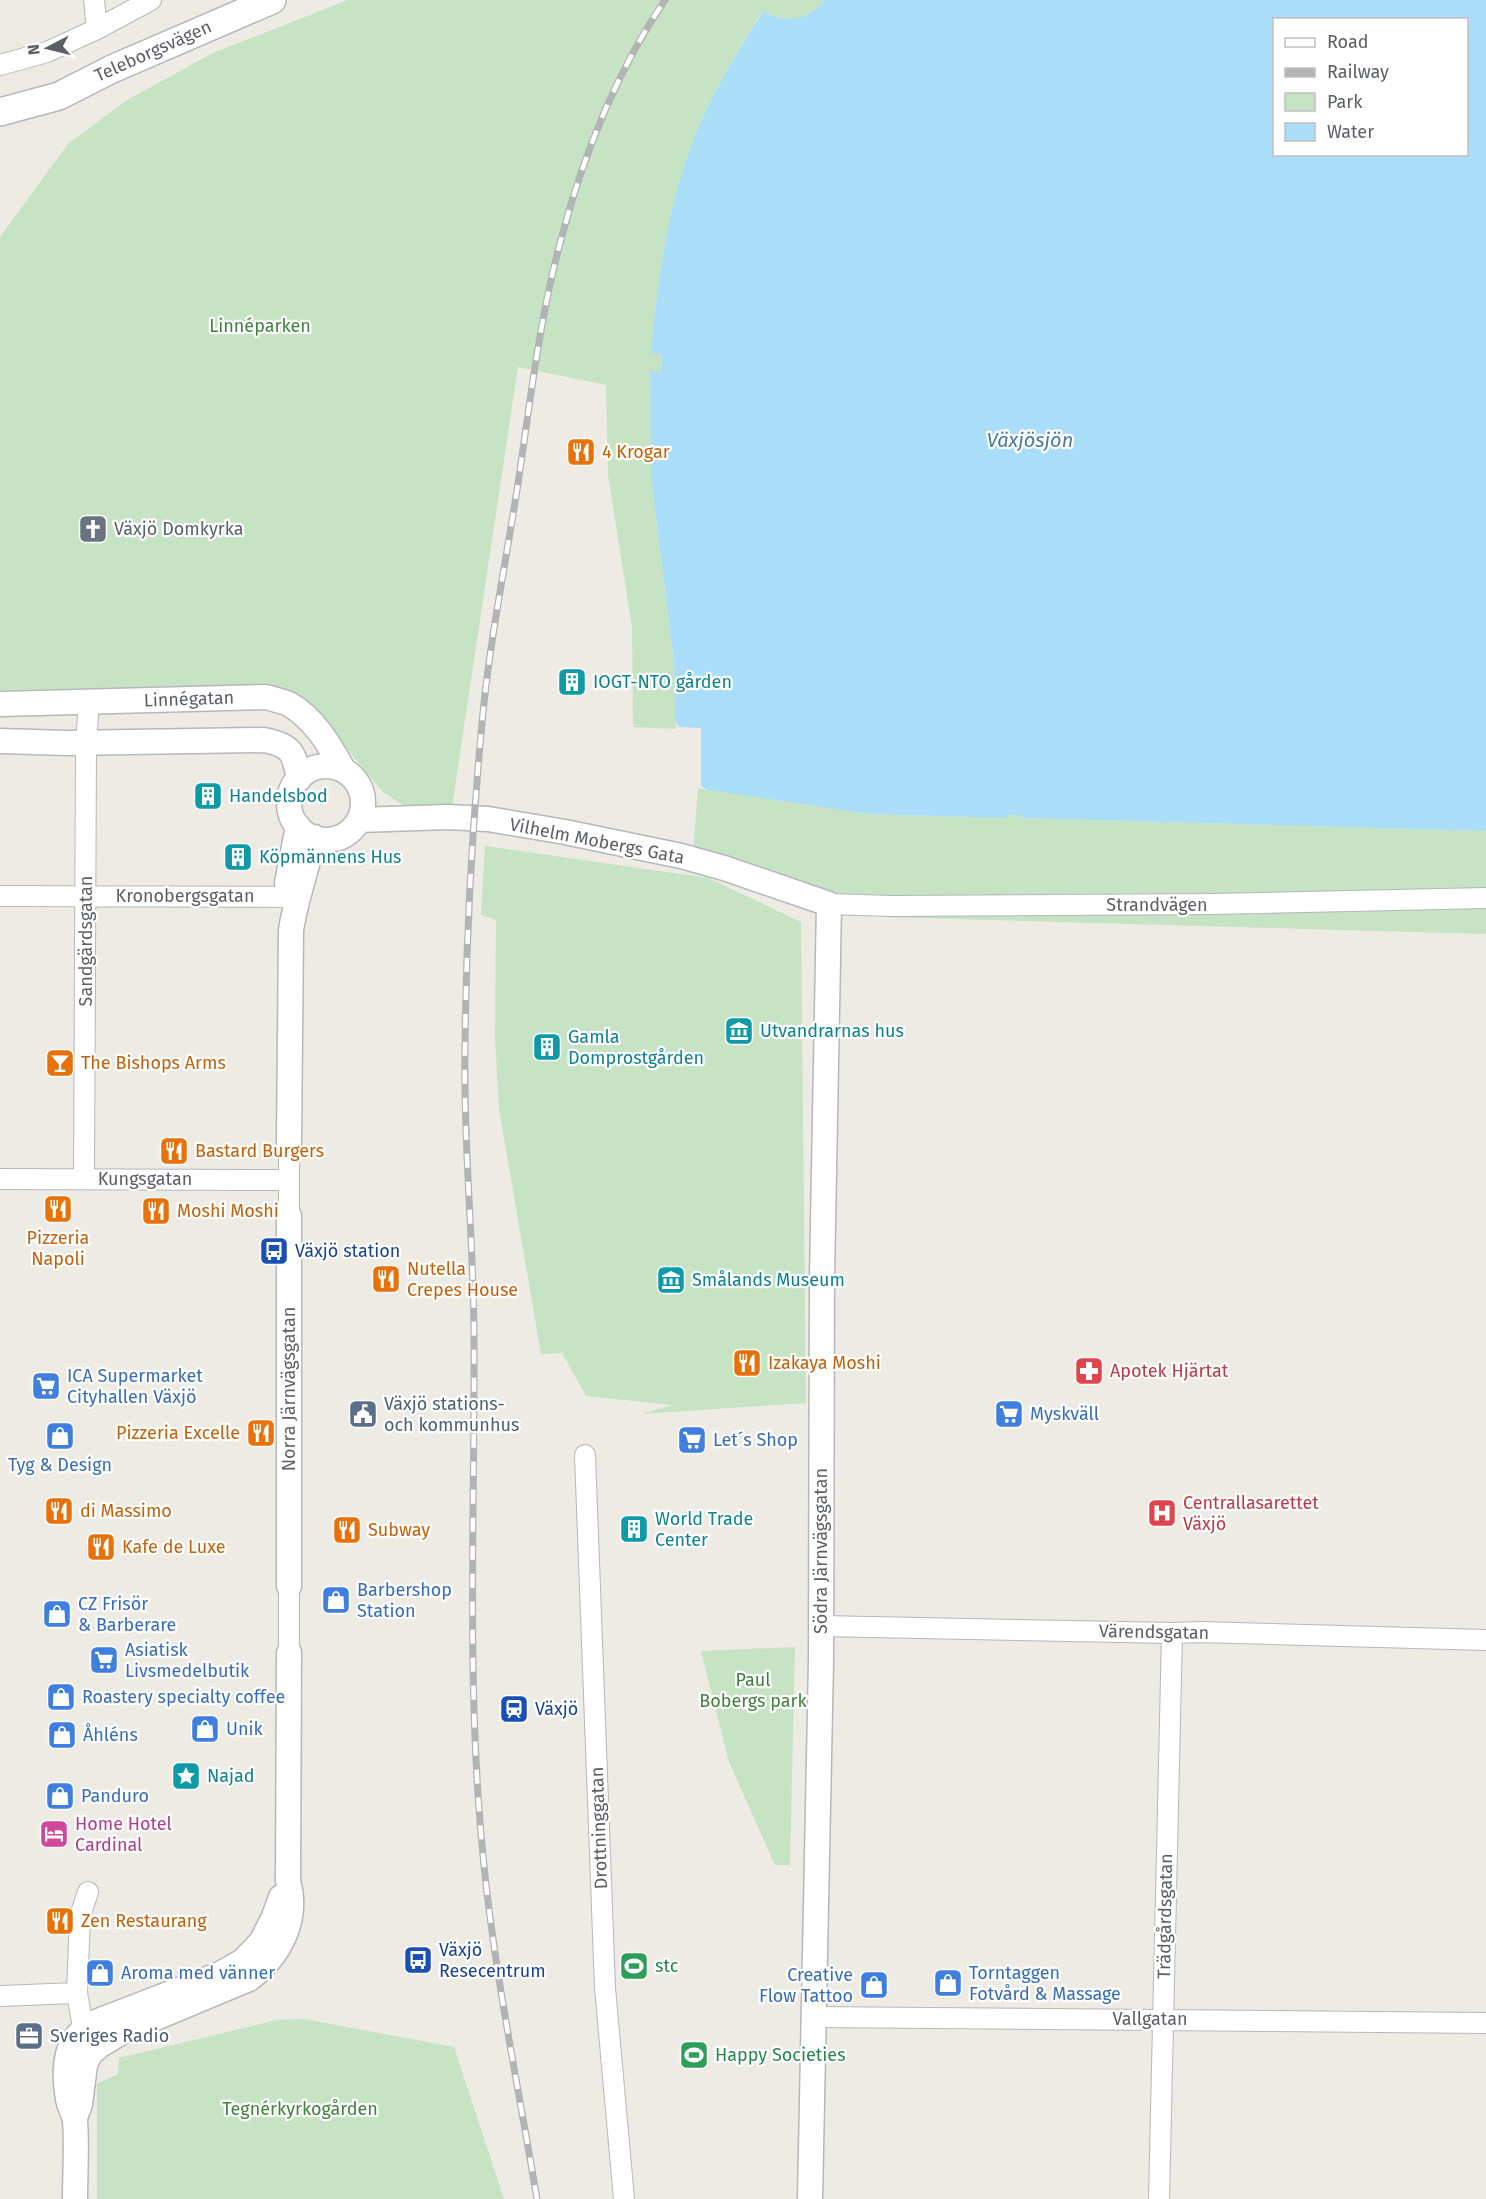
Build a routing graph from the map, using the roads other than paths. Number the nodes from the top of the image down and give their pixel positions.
1 (94, 0) edge
2 (151, 0) edge
3 (272, 0) edge
4 (97, 29) junction
5 (0, 65) edge
6 (0, 112) edge
7 (89, 703) junction
8 (0, 704) edge
9 (0, 741) edge
10 (87, 743) junction
11 (344, 771) junction
12 (298, 779) junction
13 (359, 820) junction
14 (306, 832) junction
15 (0, 896) edge
16 (87, 897) junction
17 (297, 897) junction
18 (1486, 898) edge
19 (829, 904) junction
20 (289, 1143) joint
21 (0, 1179) edge
22 (84, 1179) junction
23 (289, 1180) junction
24 (289, 1216) joint
25 (585, 1455) dead end
26 (289, 1586) joint
27 (821, 1626) junction
28 (1172, 1633) junction
29 (1486, 1640) edge
30 (289, 1653) joint
31 (88, 1892) dead end
32 (77, 1994) junction
33 (0, 1996) edge
34 (813, 2017) junction
35 (1162, 2019) junction
36 (1486, 2022) edge
37 (91, 2037) junction
38 (75, 2199) edge
39 (624, 2199) edge
40 (810, 2199) edge
41 (1159, 2199) edge

1 - 4 street
2 - 4 street
3 - 6 main road, Teleborgsvägen
4 - 5 street
7 - 8 street, Linnégatan
7 - 10 street, Sandgärdsgatan
7 - 11 street, Linnégatan
9 - 10 street
10 - 12 street
10 - 16 street, Sandgärdsgatan
11 - 12 street
11 - 13 street
12 - 14 street
13 - 14 street
13 - 19 street, Vilhelm Mobergs Gata
14 - 17 street, Norra Järnvägsgatan
15 - 16 street, Kronobergsgatan
16 - 17 street, Kronobergsgatan
16 - 22 street, Sandgärdsgatan
17 - 20 street, Norra Järnvägsgatan
18 - 19 street, Strandvägen
19 - 27 street, Södra Järnvägsgatan
20 - 23 street, Norra Järnvägsgatan
21 - 22 street, Kungsgatan
22 - 23 street, Kungsgatan
23 - 24 street, Norra Järnvägsgatan
24 - 26 street, Norra Järnvägsgatan
25 - 39 street, Drottninggatan
26 - 30 street, Norra Järnvägsgatan
27 - 28 street, Värendsgatan
27 - 34 street, Södra Järnvägsgatan
28 - 29 street, Värendsgatan
28 - 35 street, Trädgårdsgatan
30 - 37 street, Norra Järnvägsgatan
31 - 32 street
32 - 33 street
32 - 37 street
34 - 35 street, Vallgatan
34 - 40 street, Södra Järnvägsgatan
35 - 36 street, Vallgatan
35 - 41 street, Trädgårdsgatan
37 - 38 street

